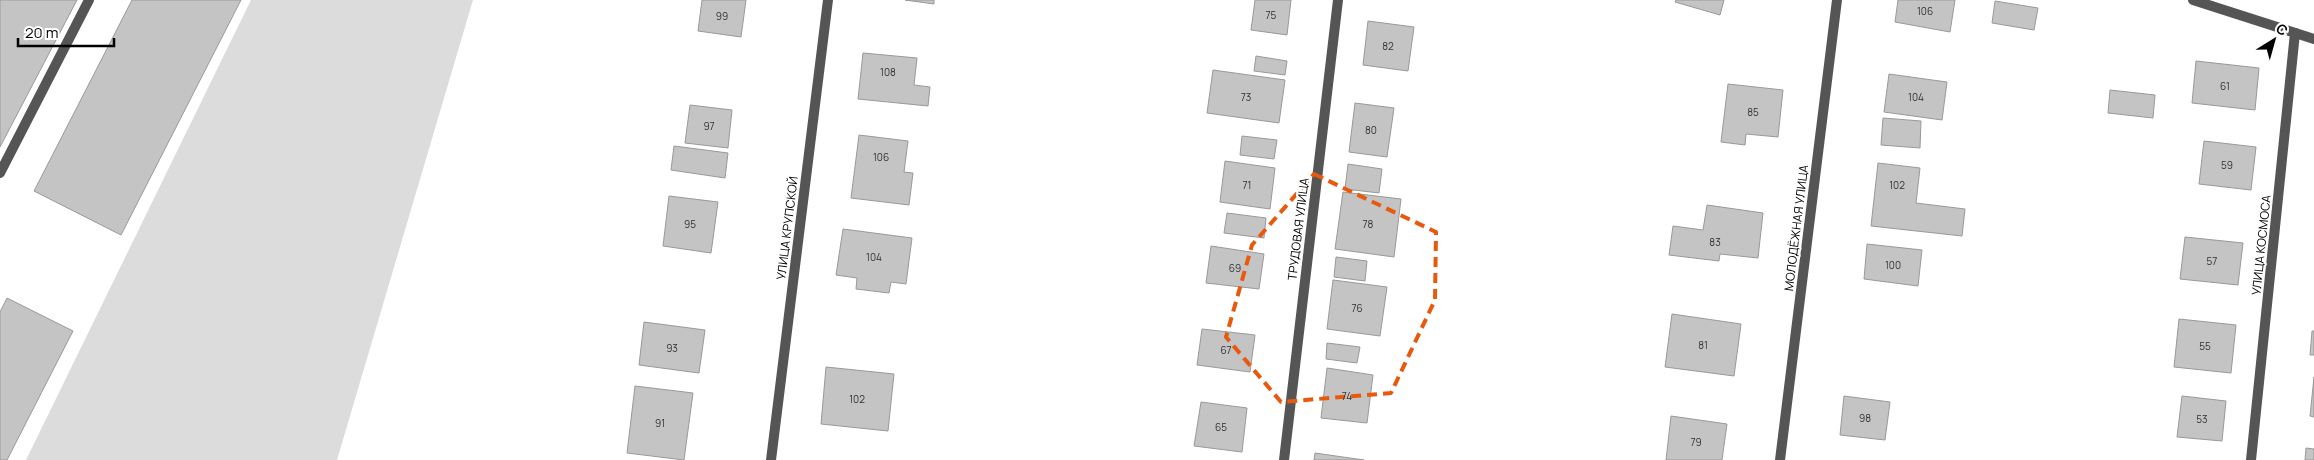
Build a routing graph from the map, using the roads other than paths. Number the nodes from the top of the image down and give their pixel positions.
1 (90, 0) edge
2 (828, 0) edge
3 (1338, 0) edge
4 (1837, 0) edge
5 (2193, 0) edge
6 (2295, 33) junction
7 (2314, 39) edge
8 (0, 173) edge
9 (771, 460) edge
10 (1284, 460) edge
11 (1780, 460) edge
12 (2251, 460) edge

1 - 8 street
2 - 9 street, УЛИЦА КРУПСКОЙ
3 - 10 street, ТРУДОВАЯ УЛИЦА
4 - 11 street, МОЛОДЁЖНАЯ УЛИЦА
5 - 6 street
6 - 7 street
6 - 12 street, УЛИЦА КОСМОСА

